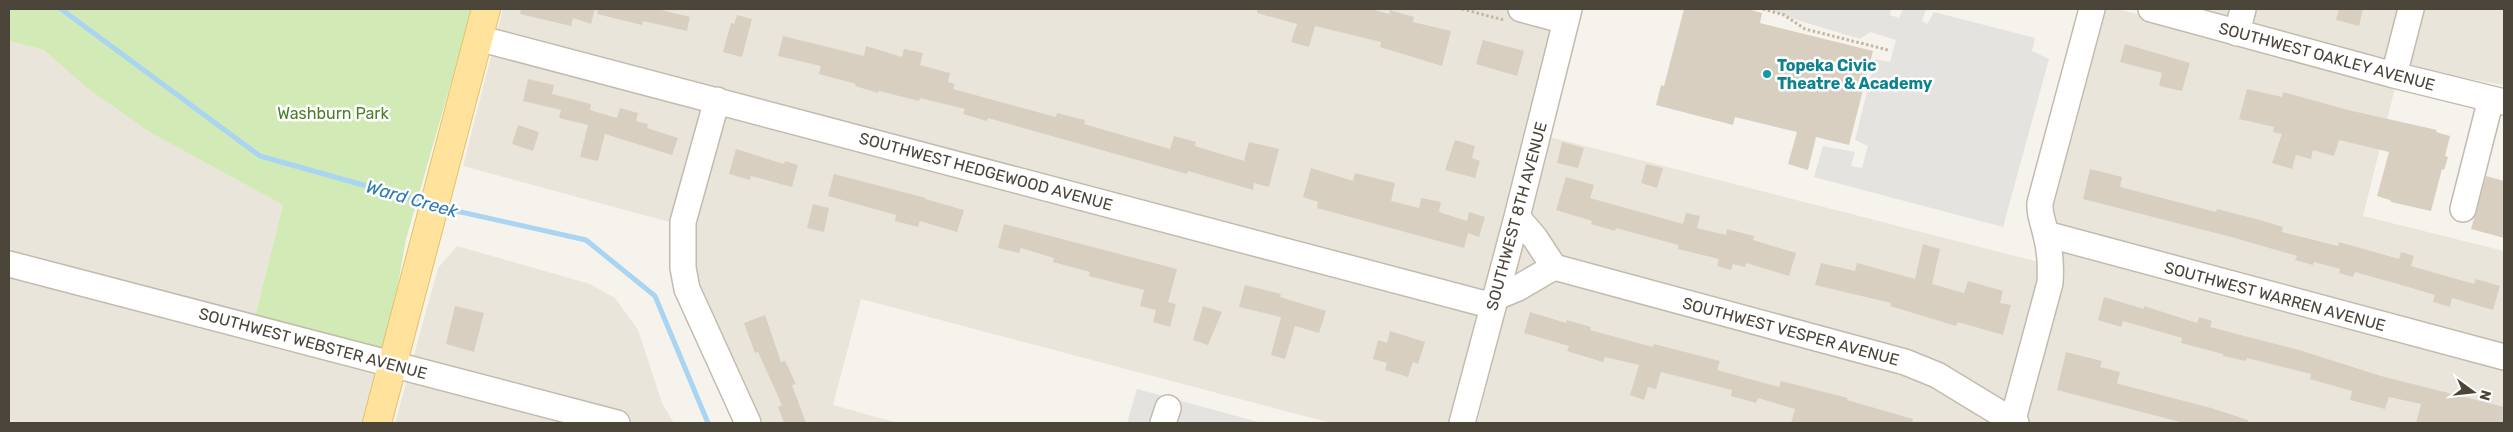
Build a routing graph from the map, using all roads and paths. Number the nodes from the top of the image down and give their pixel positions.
1 (486, 9) edge
2 (1521, 9) edge
3 (1763, 9) edge
4 (2092, 9) edge
5 (2151, 9) edge
6 (2244, 9) edge
7 (2411, 9) edge
8 (1568, 15) edge
9 (2237, 32) junction
10 (478, 38) junction
11 (1888, 50) dead end
12 (2394, 75) junction
13 (717, 100) junction
14 (2498, 101) edge
15 (2463, 209) dead end
16 (1517, 217) junction
17 (2046, 234) junction
18 (9, 264) edge
19 (1554, 267) junction
20 (1493, 302) junction
21 (2504, 357) edge
22 (392, 363) junction
23 (377, 423) edge
24 (617, 423) edge
25 (748, 423) edge
26 (1462, 423) edge
27 (2013, 423) edge

1 - 10 main road
2 - 8 street
3 - 11 path
4 - 17 street
5 - 9 street, SOUTHWEST OAKLEY AVENUE
6 - 9 street
7 - 12 street
8 - 16 street, SOUTHWEST 8TH AVENUE
9 - 12 street, SOUTHWEST OAKLEY AVENUE
10 - 13 street, SOUTHWEST HEDGEWOOD AVENUE
10 - 22 main road
12 - 14 street, SOUTHWEST OAKLEY AVENUE
13 - 20 street, SOUTHWEST HEDGEWOOD AVENUE
13 - 25 street
14 - 15 street
16 - 19 street
16 - 20 street, SOUTHWEST 8TH AVENUE
17 - 21 street, SOUTHWEST WARREN AVENUE
17 - 27 street
18 - 22 street, SOUTHWEST WEBSTER AVENUE
19 - 20 street
19 - 27 street, SOUTHWEST VESPER AVENUE
20 - 26 street, SOUTHWEST 8TH AVENUE
22 - 23 main road
22 - 24 street, SOUTHWEST WEBSTER AVENUE

